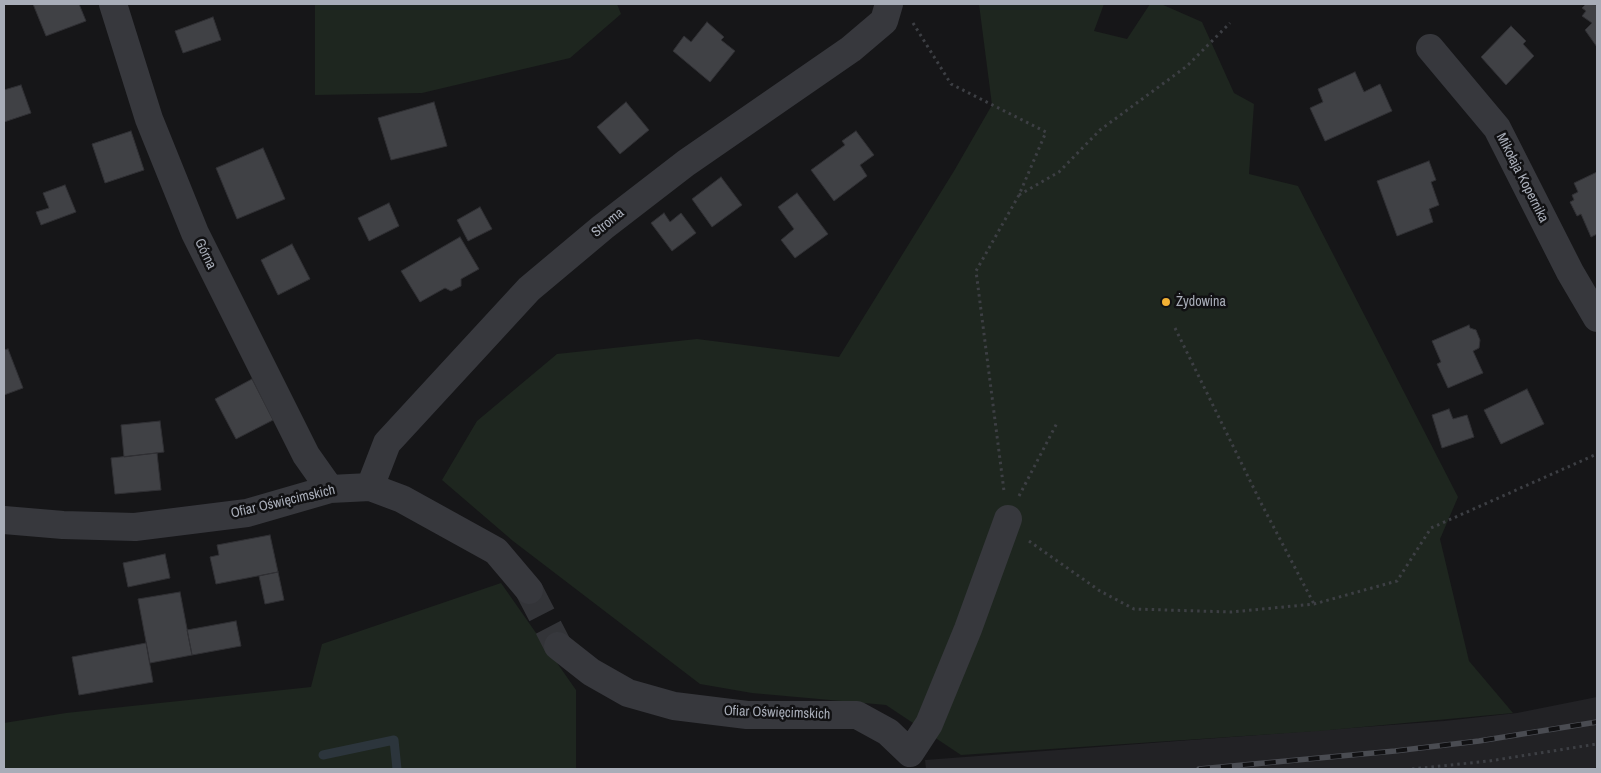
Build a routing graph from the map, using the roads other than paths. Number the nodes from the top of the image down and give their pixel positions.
1 (113, 4) edge
2 (889, 4) edge
3 (1430, 48) dead end
4 (1597, 318) edge
5 (370, 487) junction
6 (330, 489) junction
7 (1008, 518) road end
8 (4, 520) edge
9 (529, 590) tunnel mouth
10 (558, 646) tunnel mouth
11 (911, 761) edge

1 - 6 street, Górna
2 - 5 street, Stroma
3 - 4 street, Mikołaja Kopernika
5 - 6 street, Ofiar Oświęcimskich
5 - 9 street, Ofiar Oświęcimskich
6 - 8 street, Ofiar Oświęcimskich
7 - 11 street
10 - 11 street, Ofiar Oświęcimskich

